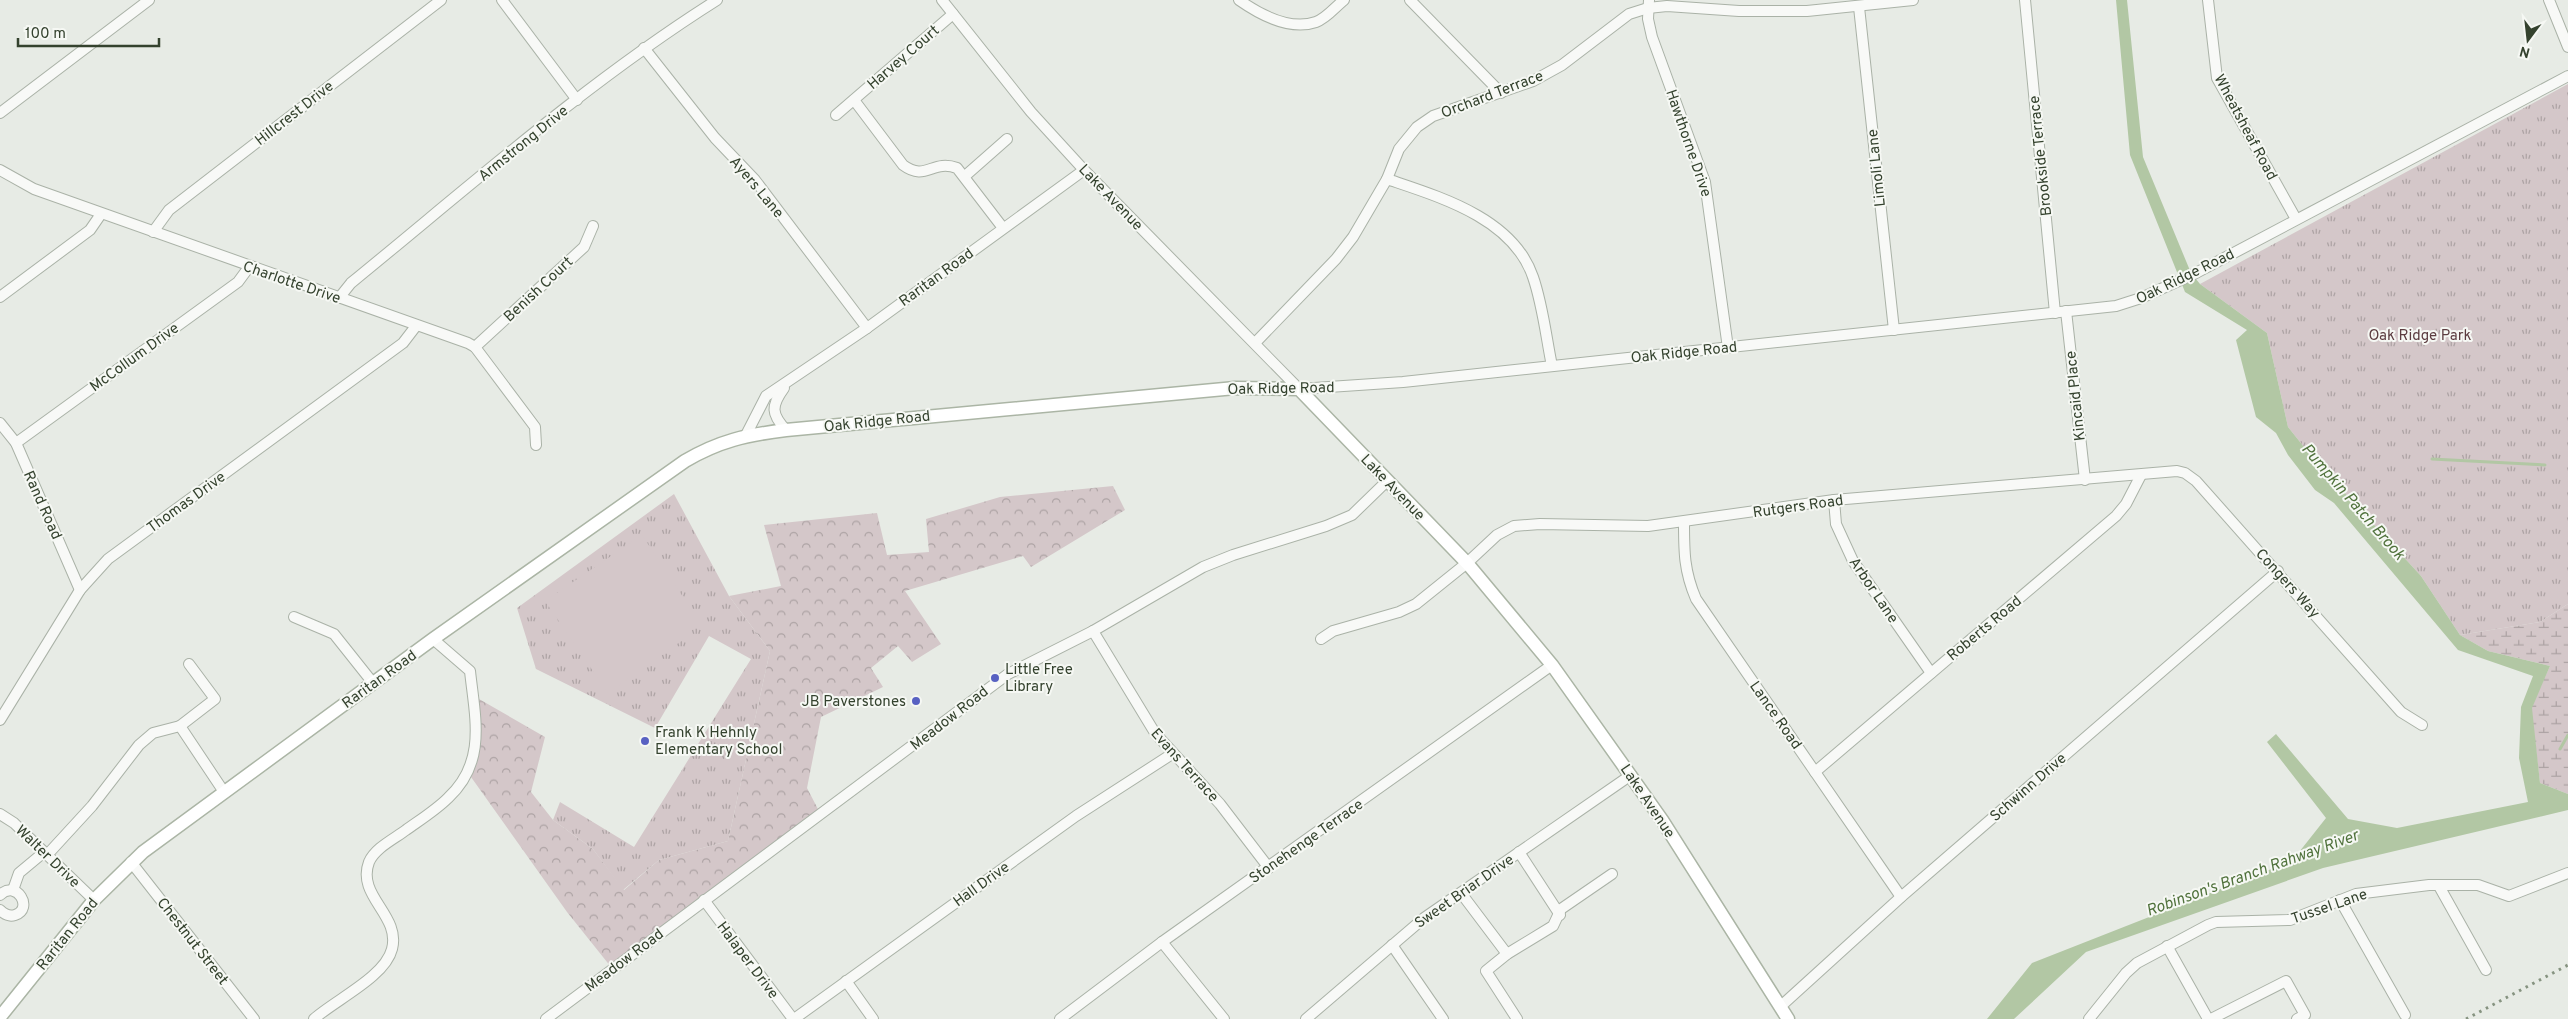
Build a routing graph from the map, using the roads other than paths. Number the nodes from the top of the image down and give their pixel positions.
1 (149, 0) edge
2 (440, 0) edge
3 (502, 0) edge
4 (717, 0) edge
5 (942, 0) edge
6 (1239, 0) edge
7 (1344, 0) edge
8 (1410, 0) edge
9 (1913, 0) edge
10 (2025, 0) edge
11 (2208, 0) edge
12 (2549, 0) edge
13 (1648, 4) edge
14 (1859, 7) junction
15 (953, 14) junction
16 (2568, 47) edge
17 (644, 48) junction
18 (2568, 76) edge
19 (1501, 93) junction
20 (577, 100) junction
21 (854, 100) junction
22 (0, 113) edge
23 (836, 115) dead end
24 (1007, 139) dead end
25 (0, 170) edge
26 (1084, 170) junction
27 (965, 176) junction
28 (1387, 179) junction
29 (101, 214) junction
30 (2296, 219) junction
31 (593, 226) dead end
32 (1003, 228) junction
33 (153, 232) junction
34 (249, 267) junction
35 (0, 297) edge
36 (339, 298) junction
37 (2066, 312) junction
38 (2055, 313) junction
39 (416, 326) junction
40 (867, 328) junction
41 (1894, 330) junction
42 (1255, 343) junction
43 (475, 347) junction
44 (1728, 348) junction
45 (1552, 366) junction
46 (787, 383) junction
47 (1299, 389) junction
48 (0, 423) edge
49 (786, 430) junction
50 (746, 435) junction
51 (16, 443) junction
52 (536, 445) dead end
53 (2141, 474) junction
54 (2085, 480) junction
55 (1387, 481) junction
56 (1834, 500) junction
57 (1684, 522) junction
58 (1467, 563) junction
59 (2278, 572) junction
60 (80, 590) junction
61 (294, 617) dead end
62 (1093, 631) junction
63 (433, 639) junction
64 (1321, 640) dead end
65 (189, 664) dead end
66 (1552, 665) junction
67 (1931, 674) junction
68 (373, 683) junction
69 (0, 720) edge
70 (2422, 725) dead end
71 (180, 726) junction
72 (1172, 754) junction
73 (1816, 772) junction
74 (1631, 775) junction
75 (224, 792) junction
76 (0, 814) edge
77 (1519, 852) junction
78 (45, 854) junction
79 (131, 862) junction
80 (1269, 868) junction
81 (2568, 873) edge
82 (1612, 874) dead end
83 (2439, 886) junction
84 (13, 890) junction
85 (1460, 893) junction
86 (0, 895) edge
87 (1901, 897) junction
88 (94, 900) junction
89 (704, 900) junction
90 (2340, 900) junction
91 (0, 910) edge
92 (1560, 916) junction
93 (1162, 942) junction
94 (1392, 944) junction
95 (2167, 946) junction
96 (1507, 954) junction
97 (2486, 970) dead end
98 (846, 981) junction
99 (1781, 1006) junction
100 (2405, 1015) dead end
101 (0, 1017) edge
102 (2094, 1017) edge
103 (254, 1019) edge
104 (314, 1019) edge
105 (546, 1019) edge
106 (793, 1019) edge
107 (873, 1019) edge
108 (1060, 1019) edge
109 (1224, 1019) edge
110 (1306, 1019) edge
111 (1443, 1019) edge
112 (1517, 1019) edge
113 (1788, 1019) edge
114 (2210, 1019) edge
115 (2297, 1019) edge

1 - 22 street
2 - 33 street, Hillcrest Drive
3 - 20 street
4 - 17 street, Armstrong Drive
5 - 15 street, Lake Avenue
6 - 7 street
8 - 19 street
9 - 14 street, Orchard Terrace
10 - 38 street, Brookside Terrace
11 - 30 street, Wheatsheaf Road
12 - 16 street
13 - 14 street, Orchard Terrace
13 - 19 street, Orchard Terrace
13 - 44 street, Hawthorne Drive
14 - 41 street, Limoli Lane
15 - 21 street, Harvey Court
15 - 26 street, Lake Avenue
17 - 20 street, Armstrong Drive
17 - 40 street, Ayers Lane
18 - 30 street, Oak Ridge Road
19 - 28 street, Orchard Terrace
20 - 36 street, Armstrong Drive
21 - 23 street, Harvey Court
21 - 27 street, Harvey Court
24 - 27 street
25 - 29 street, Charlotte Drive
26 - 32 street, Raritan Road
26 - 42 street, Lake Avenue
27 - 32 street, Harvey Court
28 - 42 street, Orchard Terrace
28 - 45 street
29 - 33 street, Charlotte Drive
29 - 35 street
30 - 37 street, Oak Ridge Road
31 - 43 street, Benish Court
32 - 40 street, Raritan Road
33 - 34 street, Charlotte Drive
34 - 36 street, Charlotte Drive
34 - 51 street, McCollum Drive
36 - 39 street, Charlotte Drive
37 - 38 street, Oak Ridge Road
37 - 54 street, Kincaid Place
38 - 41 street, Oak Ridge Road
39 - 43 street, Charlotte Drive
39 - 60 street, Thomas Drive
40 - 46 street, Raritan Road
41 - 44 street, Oak Ridge Road
42 - 47 street, Lake Avenue
43 - 52 street
44 - 45 street, Oak Ridge Road
45 - 47 street, Oak Ridge Road
46 - 49 street, Raritan Road
46 - 50 street, Raritan Road
47 - 49 main road, Oak Ridge Road
47 - 55 main road, Lake Avenue
48 - 51 street, Rand Road
49 - 50 main road, Oak Ridge Road
50 - 63 main road, Raritan Road
51 - 60 street, Rand Road
53 - 54 street, Rutgers Road
53 - 59 street, Congers Way
53 - 67 street, Roberts Road
54 - 56 street, Rutgers Road
55 - 58 main road, Lake Avenue
55 - 62 street, Meadow Road
56 - 57 street, Rutgers Road
56 - 67 street, Arbor Lane
57 - 58 street, Rutgers Road
57 - 73 street, Lance Road
58 - 64 street, Rutgers Road
58 - 66 main road, Lake Avenue
59 - 70 street, Congers Way
59 - 87 street, Schwinn Drive
60 - 69 street, Thomas Drive
61 - 68 street
62 - 72 street, Evans Terrace
62 - 89 street, Meadow Road
63 - 68 main road, Raritan Road
63 - 104 street
65 - 71 street
66 - 74 main road, Lake Avenue
66 - 80 street, Stonehenge Terrace
67 - 73 street, Roberts Road
68 - 75 main road, Raritan Road
71 - 75 street
71 - 78 street
72 - 80 street, Evans Terrace
72 - 98 street, Hall Drive
73 - 87 street, Lance Road
74 - 77 street, Sweet Briar Drive
74 - 99 main road, Lake Avenue
75 - 79 main road, Raritan Road
76 - 78 street, Walter Drive
77 - 85 street, Sweet Briar Drive
77 - 92 street
78 - 84 street
78 - 88 street, Walter Drive
79 - 88 main road, Raritan Road
79 - 103 street, Chestnut Street
80 - 93 street, Stonehenge Terrace
81 - 83 street, Tussel Lane
82 - 92 street
83 - 90 street, Tussel Lane
83 - 97 street
84 - 86 street
84 - 91 street
85 - 94 street, Sweet Briar Drive
85 - 96 street
87 - 99 street, Schwinn Drive
88 - 101 main road, Raritan Road
89 - 105 street, Meadow Road
89 - 106 street, Halaper Drive
90 - 95 street, Tussel Lane
90 - 100 street
92 - 96 street
93 - 108 street, Stonehenge Terrace
93 - 109 street
94 - 110 street, Sweet Briar Drive
94 - 111 street
95 - 102 street, Tussel Lane
95 - 114 street
96 - 112 street
98 - 106 street, Hall Drive
98 - 107 street
99 - 113 main road, Lake Avenue
114 - 115 street

